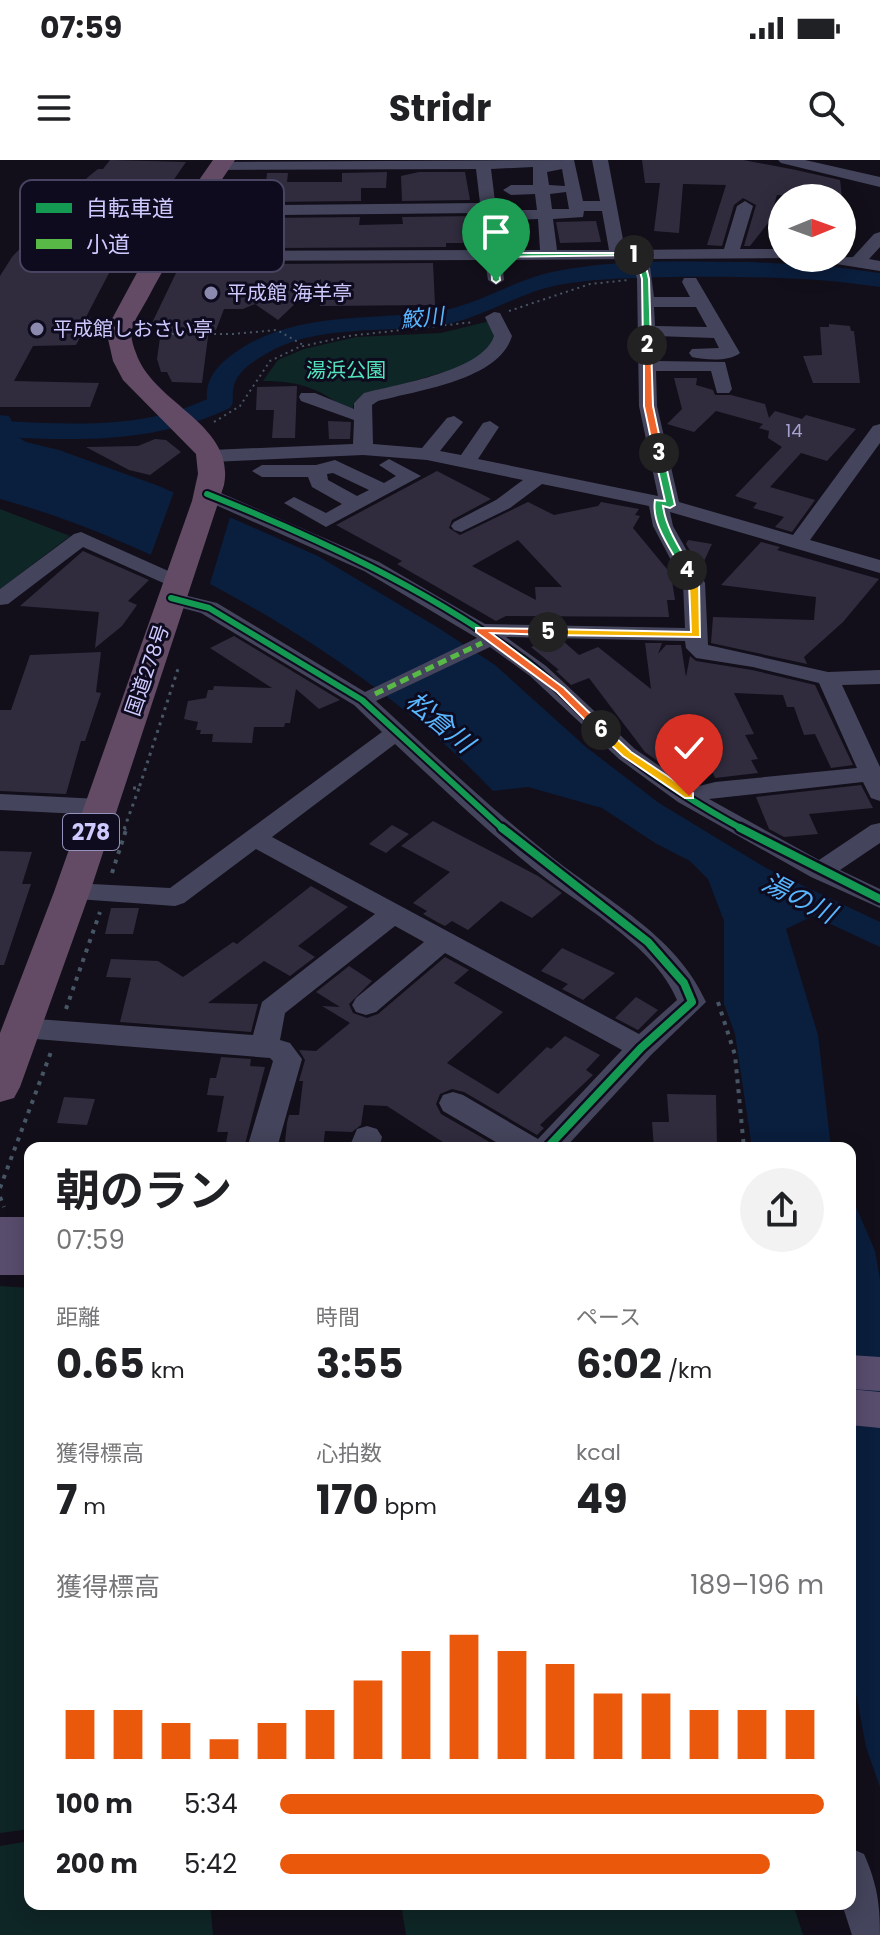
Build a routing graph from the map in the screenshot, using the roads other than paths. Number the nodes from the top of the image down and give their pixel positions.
1 (600, 160) edge
2 (786, 160) edge
3 (812, 162) edge
4 (221, 164) edge
5 (483, 165) junction
6 (520, 169) junction
7 (543, 174) edge
8 (880, 182) edge
9 (511, 190) junction
10 (574, 198) junction
11 (609, 206) junction
12 (745, 206) dead end
13 (488, 208) junction
14 (284, 210) edge
15 (545, 214) junction
16 (880, 237) edge
17 (493, 254) junction
18 (768, 254) edge
19 (284, 255) edge
20 (549, 255) junction
21 (618, 255) junction
22 (730, 255) junction
23 (857, 262) joint
24 (880, 266) edge
25 (643, 268) junction
26 (149, 272) edge
27 (496, 280) dead end
28 (704, 305) junction
29 (494, 317) road end
30 (654, 317) junction
31 (698, 353) dead end
32 (647, 366) junction
33 (723, 389) dead end
34 (308, 397) dead end
35 (363, 416) junction
36 (454, 422) dead end
37 (490, 427) dead end
38 (880, 430) edge
39 (363, 449) junction
40 (427, 454) junction
41 (211, 456) junction
42 (466, 462) junction
43 (308, 464) junction
44 (389, 465) dead end
45 (250, 471) dead end
46 (531, 483) junction
47 (383, 490) junction
48 (207, 497) junction
49 (294, 503) dead end
50 (356, 504) junction
51 (664, 504) junction
52 (461, 526) dead end
53 (798, 543) junction
54 (880, 567) edge
55 (176, 586) junction
56 (0, 599) edge
57 (696, 635) junction
58 (479, 639) junction
59 (880, 677) edge
60 (828, 679) junction
61 (376, 693) dead end
62 (398, 731) junction
63 (876, 784) edge
64 (689, 796) junction
65 (0, 802) edge
66 (100, 807) junction
67 (880, 831) edge
68 (253, 837) junction
69 (820, 871) junction
70 (72, 892) junction
71 (880, 899) edge
72 (394, 913) junction
73 (443, 940) junction
74 (366, 1005) dead end
75 (23, 1028) junction
76 (265, 1046) junction
77 (641, 1048) junction
78 (0, 1087) edge
79 (453, 1103) dead end
80 (264, 1142) edge
81 (520, 1142) edge
82 (553, 1142) edge
83 (0, 1232) edge
84 (24, 1232) edge
85 (0, 1260) edge
86 (24, 1260) edge
87 (856, 1372) edge
88 (880, 1374) edge
89 (856, 1408) edge
90 (880, 1410) edge
91 (856, 1886) edge
92 (872, 1935) edge

1 - 11 street
2 - 3 street
3 - 8 street
4 - 5 street
5 - 6 street
5 - 13 street
6 - 7 street
6 - 9 street
7 - 9 street
7 - 10 street
7 - 10 street
7 - 15 street
9 - 15 street
10 - 11 street
10 - 15 street
11 - 21 street
12 - 22 street
13 - 14 street
13 - 17 street
15 - 20 street
16 - 23 street
17 - 19 street
17 - 20 street
17 - 27 street
18 - 22 street
20 - 21 street
21 - 25 street
22 - 25 street
23 - 24 street
25 - 30 street
26 - 41 highway
28 - 30 street
28 - 30 street
28 - 31 street
29 - 35 street
30 - 32 street
32 - 33 street
32 - 51 street
34 - 35 street
35 - 39 street
36 - 40 street
37 - 42 street
38 - 53 street
39 - 40 street
39 - 43 street
40 - 42 street
41 - 43 street
41 - 48 highway, 国道278号 / 278
42 - 46 street
43 - 45 street
43 - 47 street
43 - 50 street
44 - 47 street
46 - 51 street
46 - 52 street
47 - 50 street
48 - 55 highway, 国道278号 / 278
48 - 58 street
49 - 50 street
51 - 53 street
51 - 57 street
53 - 54 street
55 - 56 street
55 - 62 street
55 - 66 highway, 国道278号 / 278
57 - 58 street
57 - 60 street
58 - 61 street
58 - 64 street
59 - 60 street
60 - 63 street
62 - 68 street
62 - 77 street
63 - 64 street
64 - 69 street
65 - 66 street
66 - 70 highway, 国道278号 / 278
67 - 69 street
68 - 70 street
68 - 72 street
69 - 71 street
70 - 75 highway, 国道278号 / 278
72 - 73 street
72 - 76 street
73 - 74 street
73 - 77 street
75 - 76 street
75 - 78 highway, 国道278号 / 278
76 - 80 street
77 - 82 street
79 - 81 street
83 - 84 main road
85 - 86 main road
87 - 88 main road
89 - 90 main road
91 - 92 street

